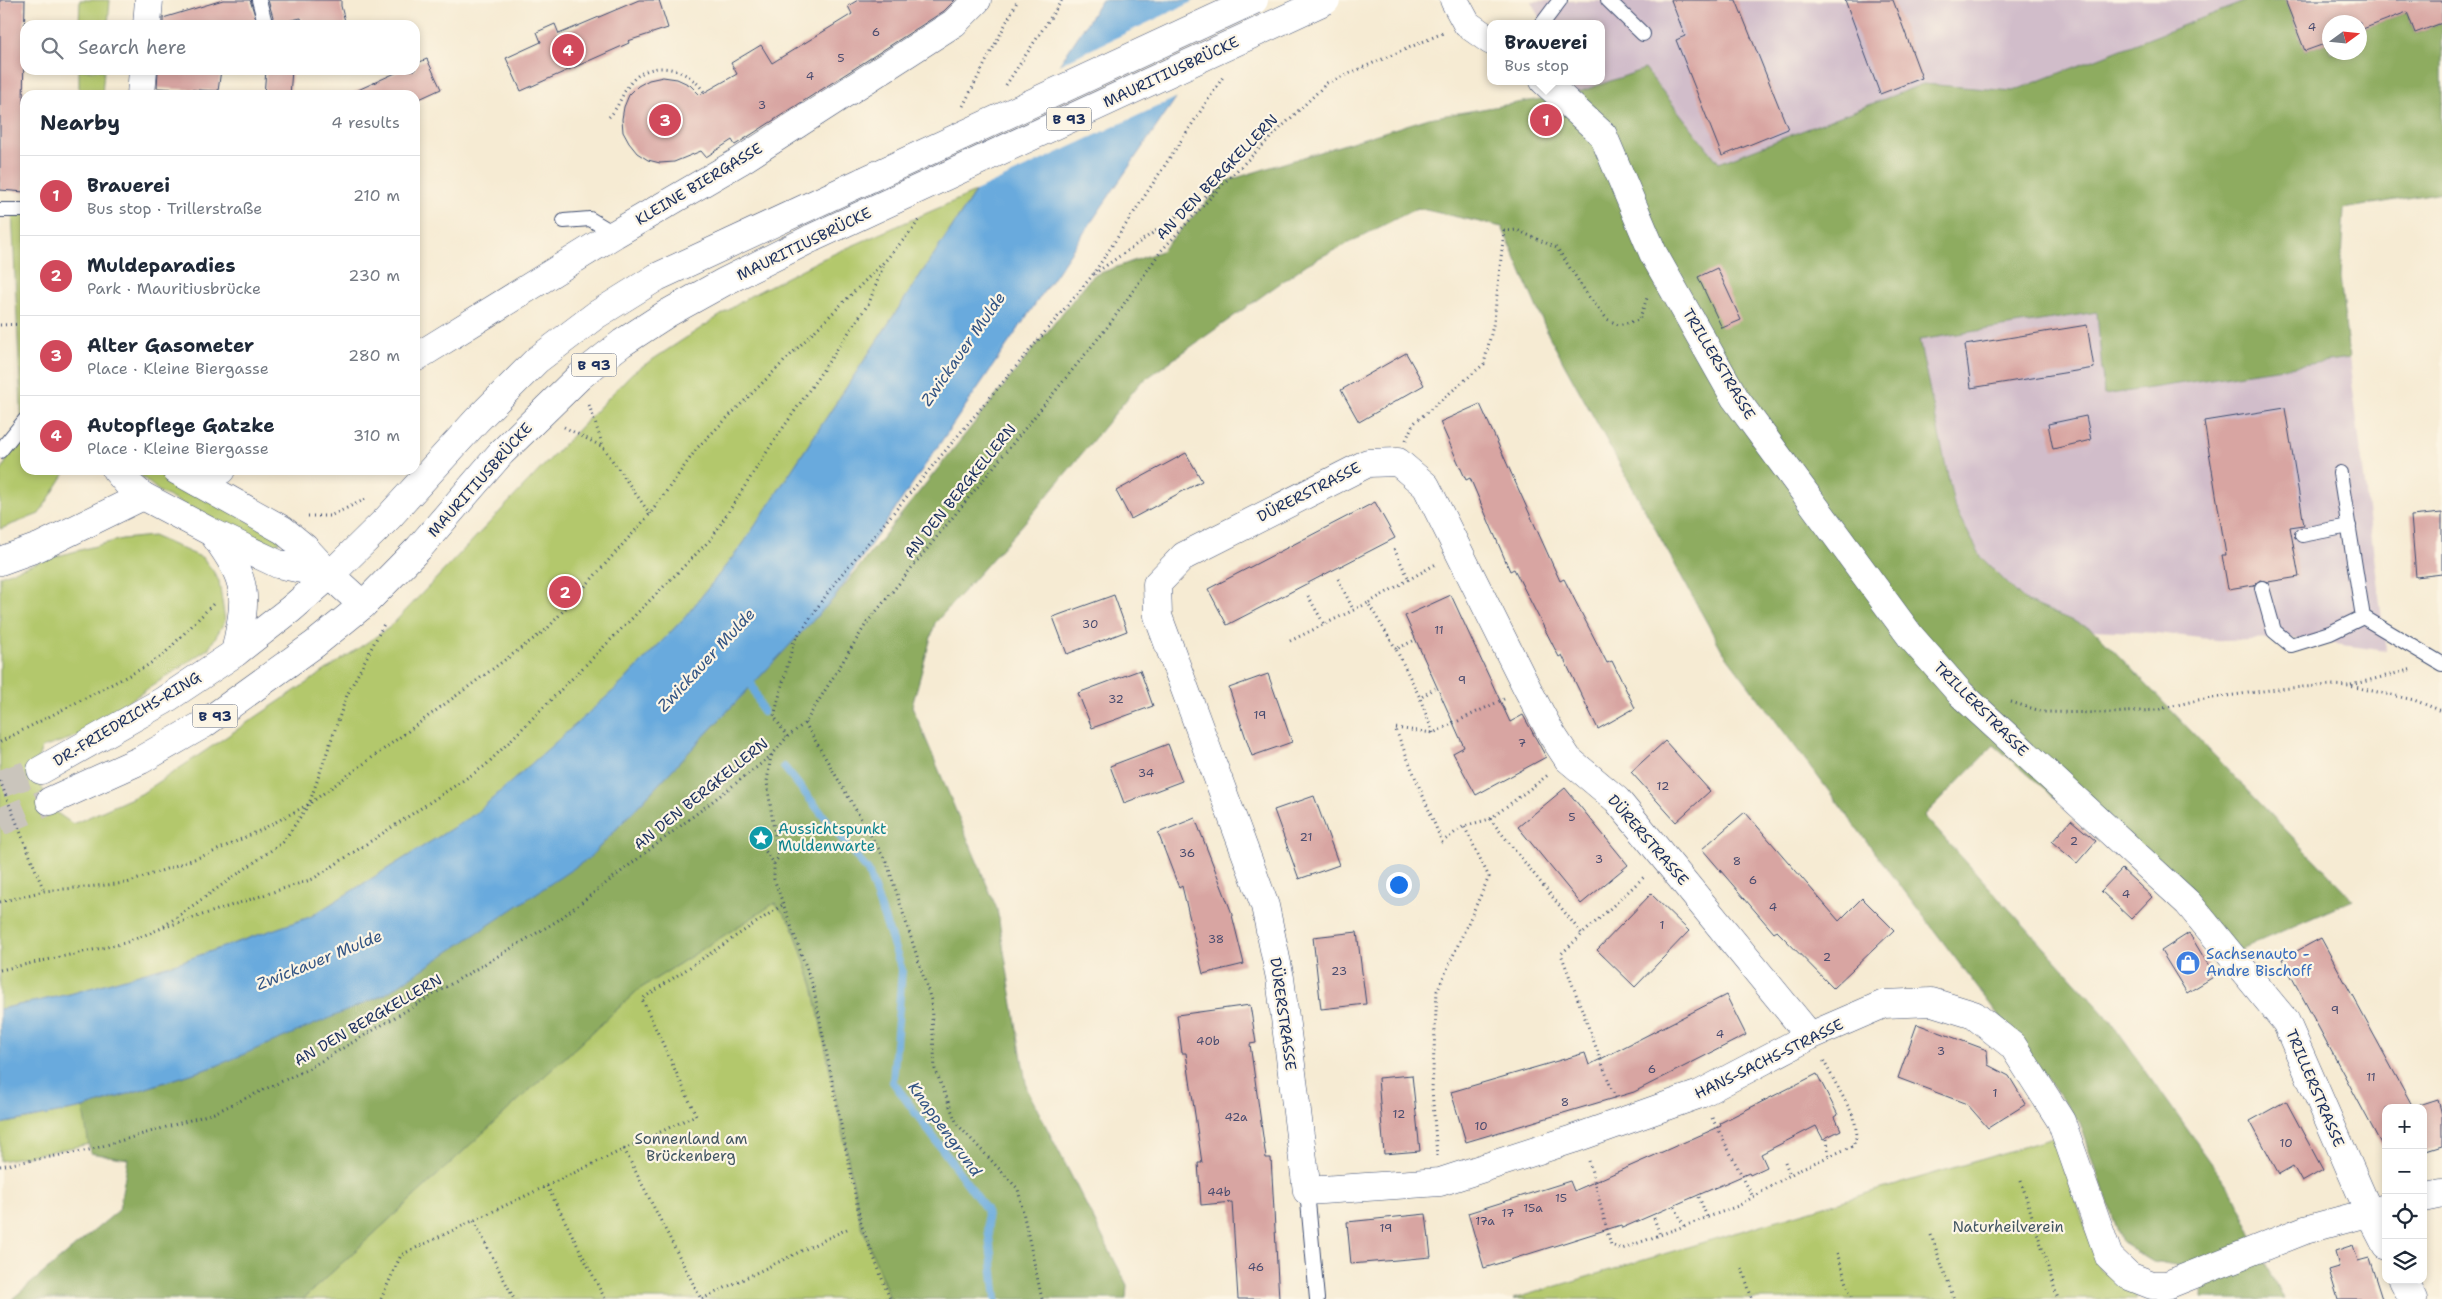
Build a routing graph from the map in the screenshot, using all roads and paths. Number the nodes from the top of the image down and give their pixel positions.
1 (149, 0) edge
2 (258, 0) edge
3 (977, 0) edge
4 (1018, 0) edge
5 (1254, 0) edge
6 (1326, 0) edge
7 (1454, 0) edge
8 (1560, 0) edge
9 (1608, 0) edge
10 (264, 19) dead end
11 (147, 20) edge
12 (1545, 20) edge
13 (1467, 24) junction
14 (1643, 34) dead end
15 (1487, 38) edge
16 (1225, 74) dead end
17 (143, 75) edge
18 (1548, 85) edge
19 (141, 90) edge
20 (704, 92) dead end
21 (960, 112) dead end
22 (609, 117) dead end
23 (1226, 181) junction
24 (0, 210) edge
25 (20, 210) edge
26 (564, 220) dead end
27 (615, 234) junction
28 (1092, 276) junction
29 (1644, 292) dead end
30 (20, 324) edge
31 (0, 325) edge
32 (420, 355) edge
33 (579, 377) junction
34 (539, 414) junction
35 (20, 426) edge
36 (603, 447) junction
37 (0, 451) edge
38 (1398, 462) junction
39 (2340, 474) dead end
40 (120, 475) edge
41 (199, 475) edge
42 (143, 496) junction
43 (650, 514) junction
44 (388, 518) junction
45 (2349, 526) junction
46 (211, 532) junction
47 (289, 535) junction
48 (2302, 535) dead end
49 (1394, 549) dead end
50 (1458, 551) junction
51 (0, 561) edge
52 (330, 575) junction
53 (1409, 578) junction
54 (1338, 580) dead end
55 (243, 588) junction
56 (2262, 588) dead end
57 (1308, 596) dead end
58 (1368, 603) junction
59 (363, 605) junction
60 (1353, 609) junction
61 (392, 615) dead end
62 (2363, 618) junction
63 (1324, 624) junction
64 (1290, 641) dead end
65 (1413, 642) dead end
66 (1396, 649) junction
67 (235, 653) junction
68 (2441, 663) edge
69 (2350, 686) junction
70 (1435, 688) dead end
71 (1527, 688) junction
72 (1420, 698) junction
73 (2007, 699) dead end
74 (2442, 711) edge
75 (805, 723) junction
76 (1433, 733) junction
77 (787, 737) junction
78 (0, 742) edge
79 (772, 755) junction
80 (1568, 759) junction
81 (41, 770) tunnel mouth
82 (0, 782) edge
83 (50, 801) tunnel mouth
84 (309, 804) junction
85 (1490, 819) junction
86 (1464, 826) junction
87 (761, 838) dead end
88 (1664, 858) junction
89 (774, 863) junction
90 (44, 891) junction
91 (0, 902) edge
92 (784, 904) junction
93 (162, 928) junction
94 (1582, 934) junction
95 (0, 970) edge
96 (1810, 1036) junction
97 (1700, 1094) junction
98 (1624, 1121) junction
99 (1582, 1136) junction
100 (1827, 1139) dead end
101 (624, 1149) junction
102 (1829, 1158) junction
103 (1785, 1162) dead end
104 (0, 1166) edge
105 (1790, 1175) junction
106 (2021, 1181) dead end
107 (1440, 1182) junction
108 (547, 1186) junction
109 (1307, 1191) junction
110 (2442, 1194) edge
111 (1699, 1197) dead end
112 (1753, 1197) junction
113 (2427, 1197) edge
114 (1675, 1207) dead end
115 (2377, 1210) edge
116 (1707, 1217) junction
117 (1654, 1218) dead end
118 (474, 1221) junction
119 (1684, 1226) junction
120 (848, 1228) dead end
121 (1660, 1234) junction
122 (1932, 1235) dead end
123 (2384, 1239) edge
124 (1837, 1253) dead end
125 (1742, 1268) dead end
126 (2406, 1284) edge
127 (2168, 1292) edge
128 (381, 1299) edge
129 (514, 1299) edge
130 (605, 1299) edge
131 (701, 1299) edge
132 (890, 1299) edge
133 (1042, 1299) edge
134 (1317, 1299) edge
135 (1752, 1299) edge
136 (1852, 1299) edge
137 (1954, 1299) edge
138 (2058, 1299) edge
139 (2413, 1299) edge

1 - 11 street
2 - 10 lane
3 - 27 street, KLEINE BIERGASSE
4 - 21 path
5 - 44 street, MAURITIUSBRÜCKE / B 93, bridge
6 - 33 street, MAURITIUSBRÜCKE / B 93, bridge
7 - 13 street
8 - 12 lane
9 - 14 lane
13 - 15 street
13 - 23 path, AN DEN BERGKELLERN
16 - 28 path
17 - 19 street
18 - 115 street, TRILLERSTRASSE
20 - 22 path
23 - 28 path
23 - 75 path, AN DEN BERGKELLERN
24 - 25 lane
26 - 27 lane
27 - 32 street, KLEINE BIERGASSE
28 - 77 path
29 - 38 path
30 - 31 path
33 - 34 street, MAURITIUSBRÜCKE / B 93
33 - 36 path
34 - 36 path
34 - 59 street, MAURITIUSBRÜCKE / B 93
35 - 37 lane
36 - 43 path
38 - 50 street, DÜRERSTRASSE
38 - 109 street, DÜRERSTRASSE
39 - 45 lane
40 - 42 street
41 - 47 street
42 - 46 street
42 - 51 street
43 - 84 path
43 - 93 path
44 - 47 path
44 - 52 street, MAURITIUSBRÜCKE / B 93
45 - 48 lane
45 - 62 lane
46 - 52 street
46 - 55 street
47 - 52 street
49 - 53 path
50 - 53 path
50 - 71 street, DÜRERSTRASSE
52 - 59 street
52 - 67 street, DR.-FRIEDRICHS-RING / B 93
53 - 58 path
54 - 60 path
55 - 67 street
55 - 78 path
56 - 62 lane
57 - 63 path
58 - 60 path
58 - 66 path
59 - 83 street, B 93
60 - 63 path
61 - 84 path
62 - 68 lane
63 - 64 path
65 - 66 path
66 - 72 path
67 - 81 street, DR.-FRIEDRICHS-RING / B 93
68 - 69 path
69 - 73 path
69 - 74 path
70 - 72 path
71 - 76 path
71 - 80 street, DÜRERSTRASSE
72 - 76 path
75 - 77 path, AN DEN BERGKELLERN
75 - 133 path
76 - 86 path
77 - 79 path, AN DEN BERGKELLERN
79 - 89 path
79 - 104 path, AN DEN BERGKELLERN
80 - 85 path
80 - 88 street, DÜRERSTRASSE
82 - 90 path
84 - 90 path
84 - 93 path
85 - 86 path
85 - 94 path
86 - 107 path
87 - 89 path
88 - 94 path
88 - 96 street, DÜRERSTRASSE
89 - 92 path
90 - 91 path
92 - 101 path
92 - 132 path
93 - 95 path
94 - 98 path
96 - 97 street, HANS-SACHS-STRASSE
96 - 102 path
96 - 127 street, HANS-SACHS-STRASSE
97 - 98 street, HANS-SACHS-STRASSE
97 - 112 path
98 - 99 street, HANS-SACHS-STRASSE
99 - 107 street, HANS-SACHS-STRASSE
99 - 121 path
100 - 102 path
101 - 108 path
101 - 131 path
102 - 105 path
103 - 105 path
105 - 112 path
106 - 138 path
107 - 109 street, HANS-SACHS-STRASSE
108 - 118 path
108 - 130 path
109 - 134 lane
110 - 113 street
111 - 116 path
112 - 116 path
114 - 119 path
115 - 123 street, TRILLERSTRASSE
115 - 127 street, HANS-SACHS-STRASSE
116 - 119 path
117 - 121 path
118 - 128 path
118 - 129 path
119 - 121 path
120 - 131 path
122 - 137 path
124 - 136 path
125 - 135 path
126 - 139 street

